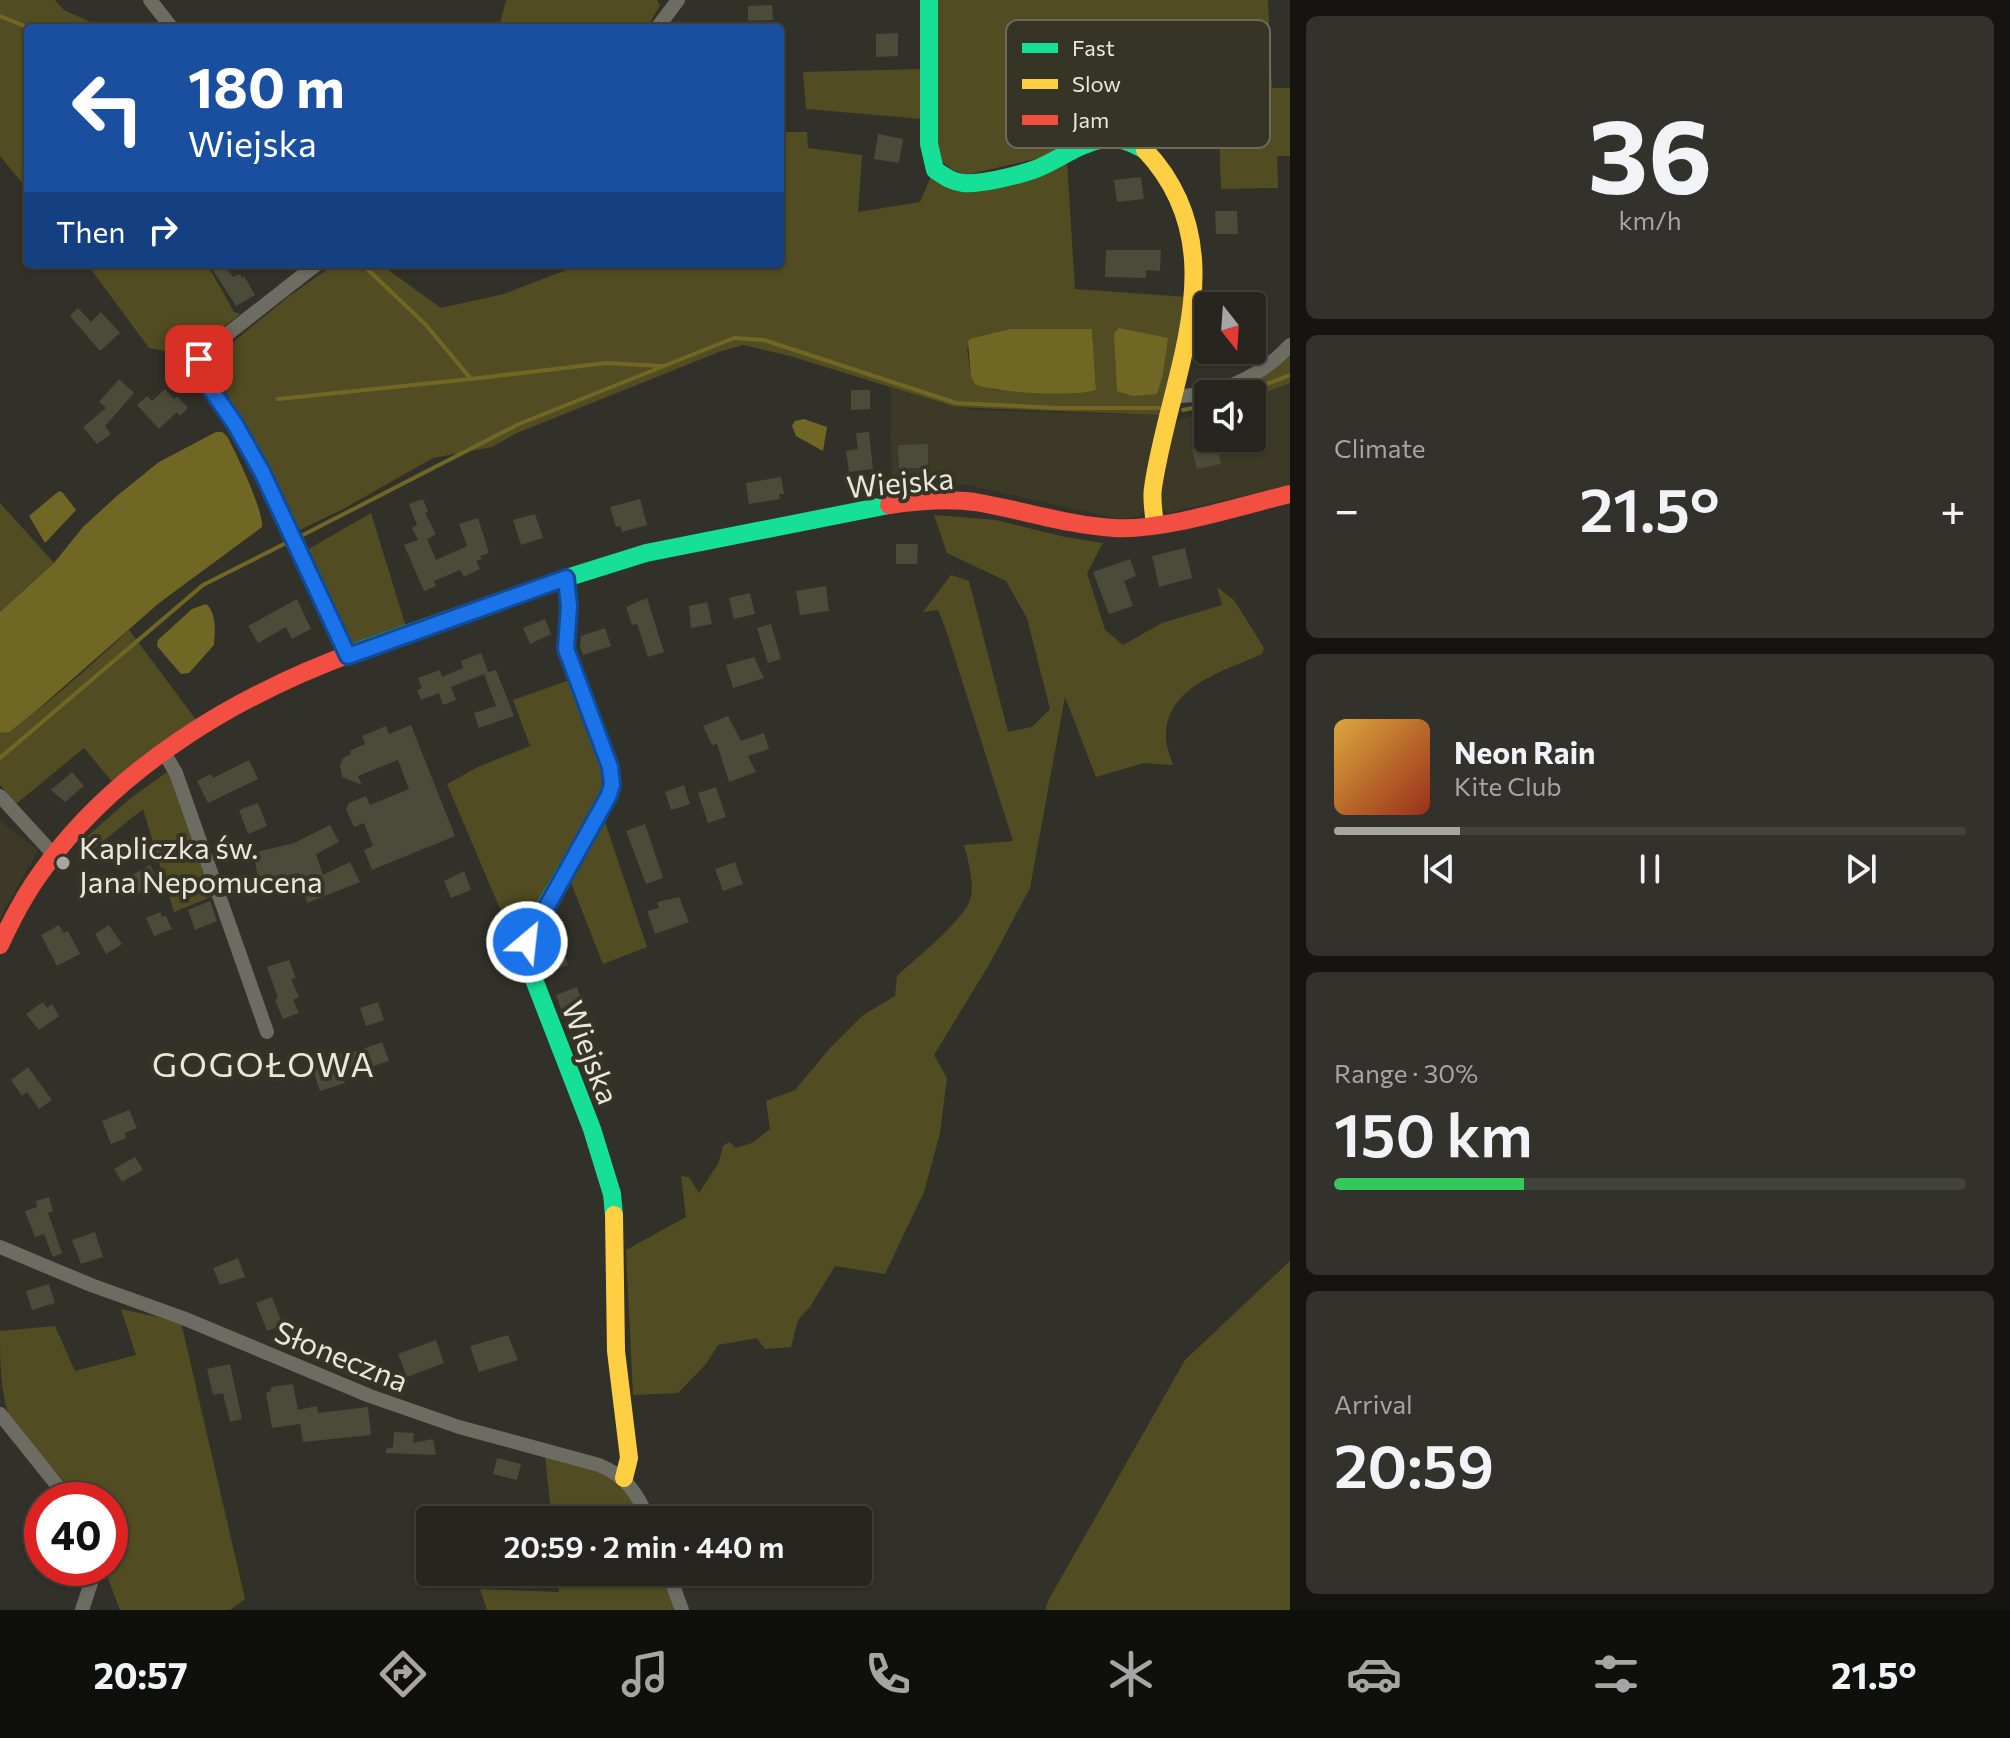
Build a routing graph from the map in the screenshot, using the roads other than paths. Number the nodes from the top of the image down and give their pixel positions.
1 (150, 0) edge
2 (678, 0) edge
3 (929, 0) edge
4 (169, 24) edge
5 (660, 24) edge
6 (1080, 148) edge
7 (1141, 148) edge
8 (312, 268) edge
9 (1290, 345) edge
10 (1172, 396) junction
11 (1290, 494) edge
12 (1155, 525) junction
13 (566, 578) junction
14 (348, 656) junction
15 (165, 754) junction
16 (0, 796) edge
17 (54, 855) junction
18 (0, 945) edge
19 (267, 1032) dead end
20 (0, 1247) edge
21 (0, 1414) edge
22 (624, 1478) junction
23 (55, 1482) edge
24 (642, 1506) edge
25 (90, 1586) edge
26 (673, 1586) edge
27 (82, 1610) edge
28 (682, 1610) edge

1 - 4 street
2 - 5 street
3 - 6 street
7 - 10 street
8 - 14 street
9 - 10 street
10 - 12 street
11 - 12 street, Wiejska
12 - 13 street, Wiejska
13 - 14 street, Wiejska
13 - 22 street, Wiejska
14 - 15 street, Wiejska
15 - 17 street, Wiejska
15 - 19 street
16 - 17 street
17 - 18 street, Wiejska
20 - 22 street, Słoneczna
21 - 23 street
22 - 24 street
25 - 27 street
26 - 28 street

